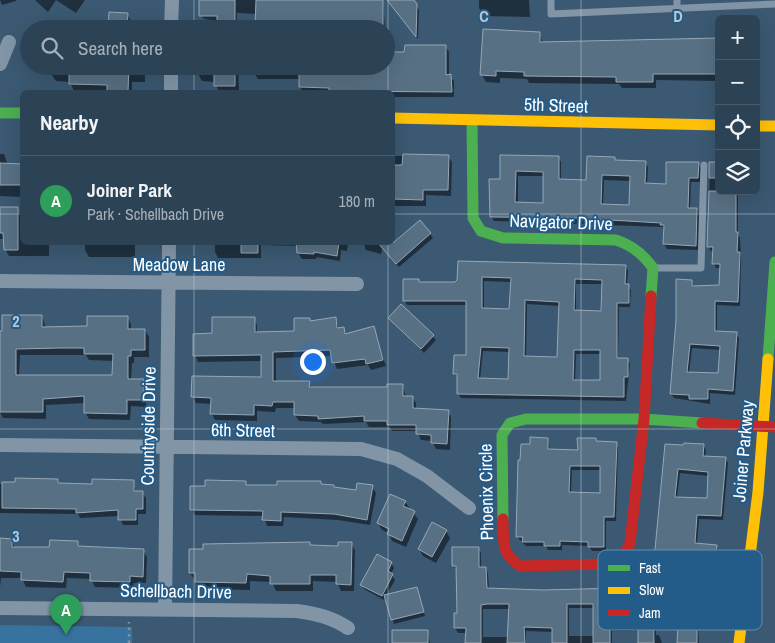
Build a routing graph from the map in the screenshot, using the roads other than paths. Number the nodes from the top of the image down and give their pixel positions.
1 (172, 0) edge
2 (551, 0) edge
3 (677, 0) edge
4 (775, 4) edge
5 (677, 8) junction
6 (171, 20) edge
7 (10, 42) dead end
8 (0, 64) edge
9 (171, 75) edge
10 (171, 90) edge
11 (0, 113) edge
12 (20, 114) edge
13 (395, 118) edge
14 (472, 120) junction
15 (715, 125) edge
16 (760, 126) edge
17 (775, 126) edge
18 (704, 165) dead end
19 (169, 245) edge
20 (775, 262) edge
21 (653, 268) junction
22 (0, 281) edge
23 (169, 282) junction
24 (357, 284) dead end
25 (770, 334) junction
26 (775, 357) edge
27 (644, 419) junction
28 (769, 426) edge
29 (0, 445) edge
30 (167, 448) junction
31 (469, 508) dead end
32 (626, 550) edge
33 (752, 550) edge
34 (598, 564) edge
35 (0, 608) edge
36 (165, 610) junction
37 (348, 628) dead end
38 (741, 630) edge
39 (739, 643) edge

1 - 6 street
2 - 5 lane
3 - 5 lane
4 - 5 lane
7 - 8 street
9 - 10 street
11 - 12 street
13 - 14 street, 5th Street
14 - 15 street, 5th Street
14 - 21 street, Navigator Drive
16 - 17 street
18 - 21 lane
19 - 23 street, Countryside Drive
20 - 25 street, Joiner Parkway
21 - 27 street
22 - 23 street, Meadow Lane
23 - 24 street, Meadow Lane
23 - 30 street, Countryside Drive
25 - 26 street
25 - 28 street, Joiner Parkway
27 - 28 street
27 - 32 street, Phoenix Circle
27 - 34 street, Phoenix Circle
28 - 33 street, Joiner Parkway
29 - 30 street, 6th Street
30 - 31 street, 6th Street
30 - 36 street, Countryside Drive
35 - 36 street, Schellbach Drive
36 - 37 street, Schellbach Drive
38 - 39 street, Joiner Parkway

